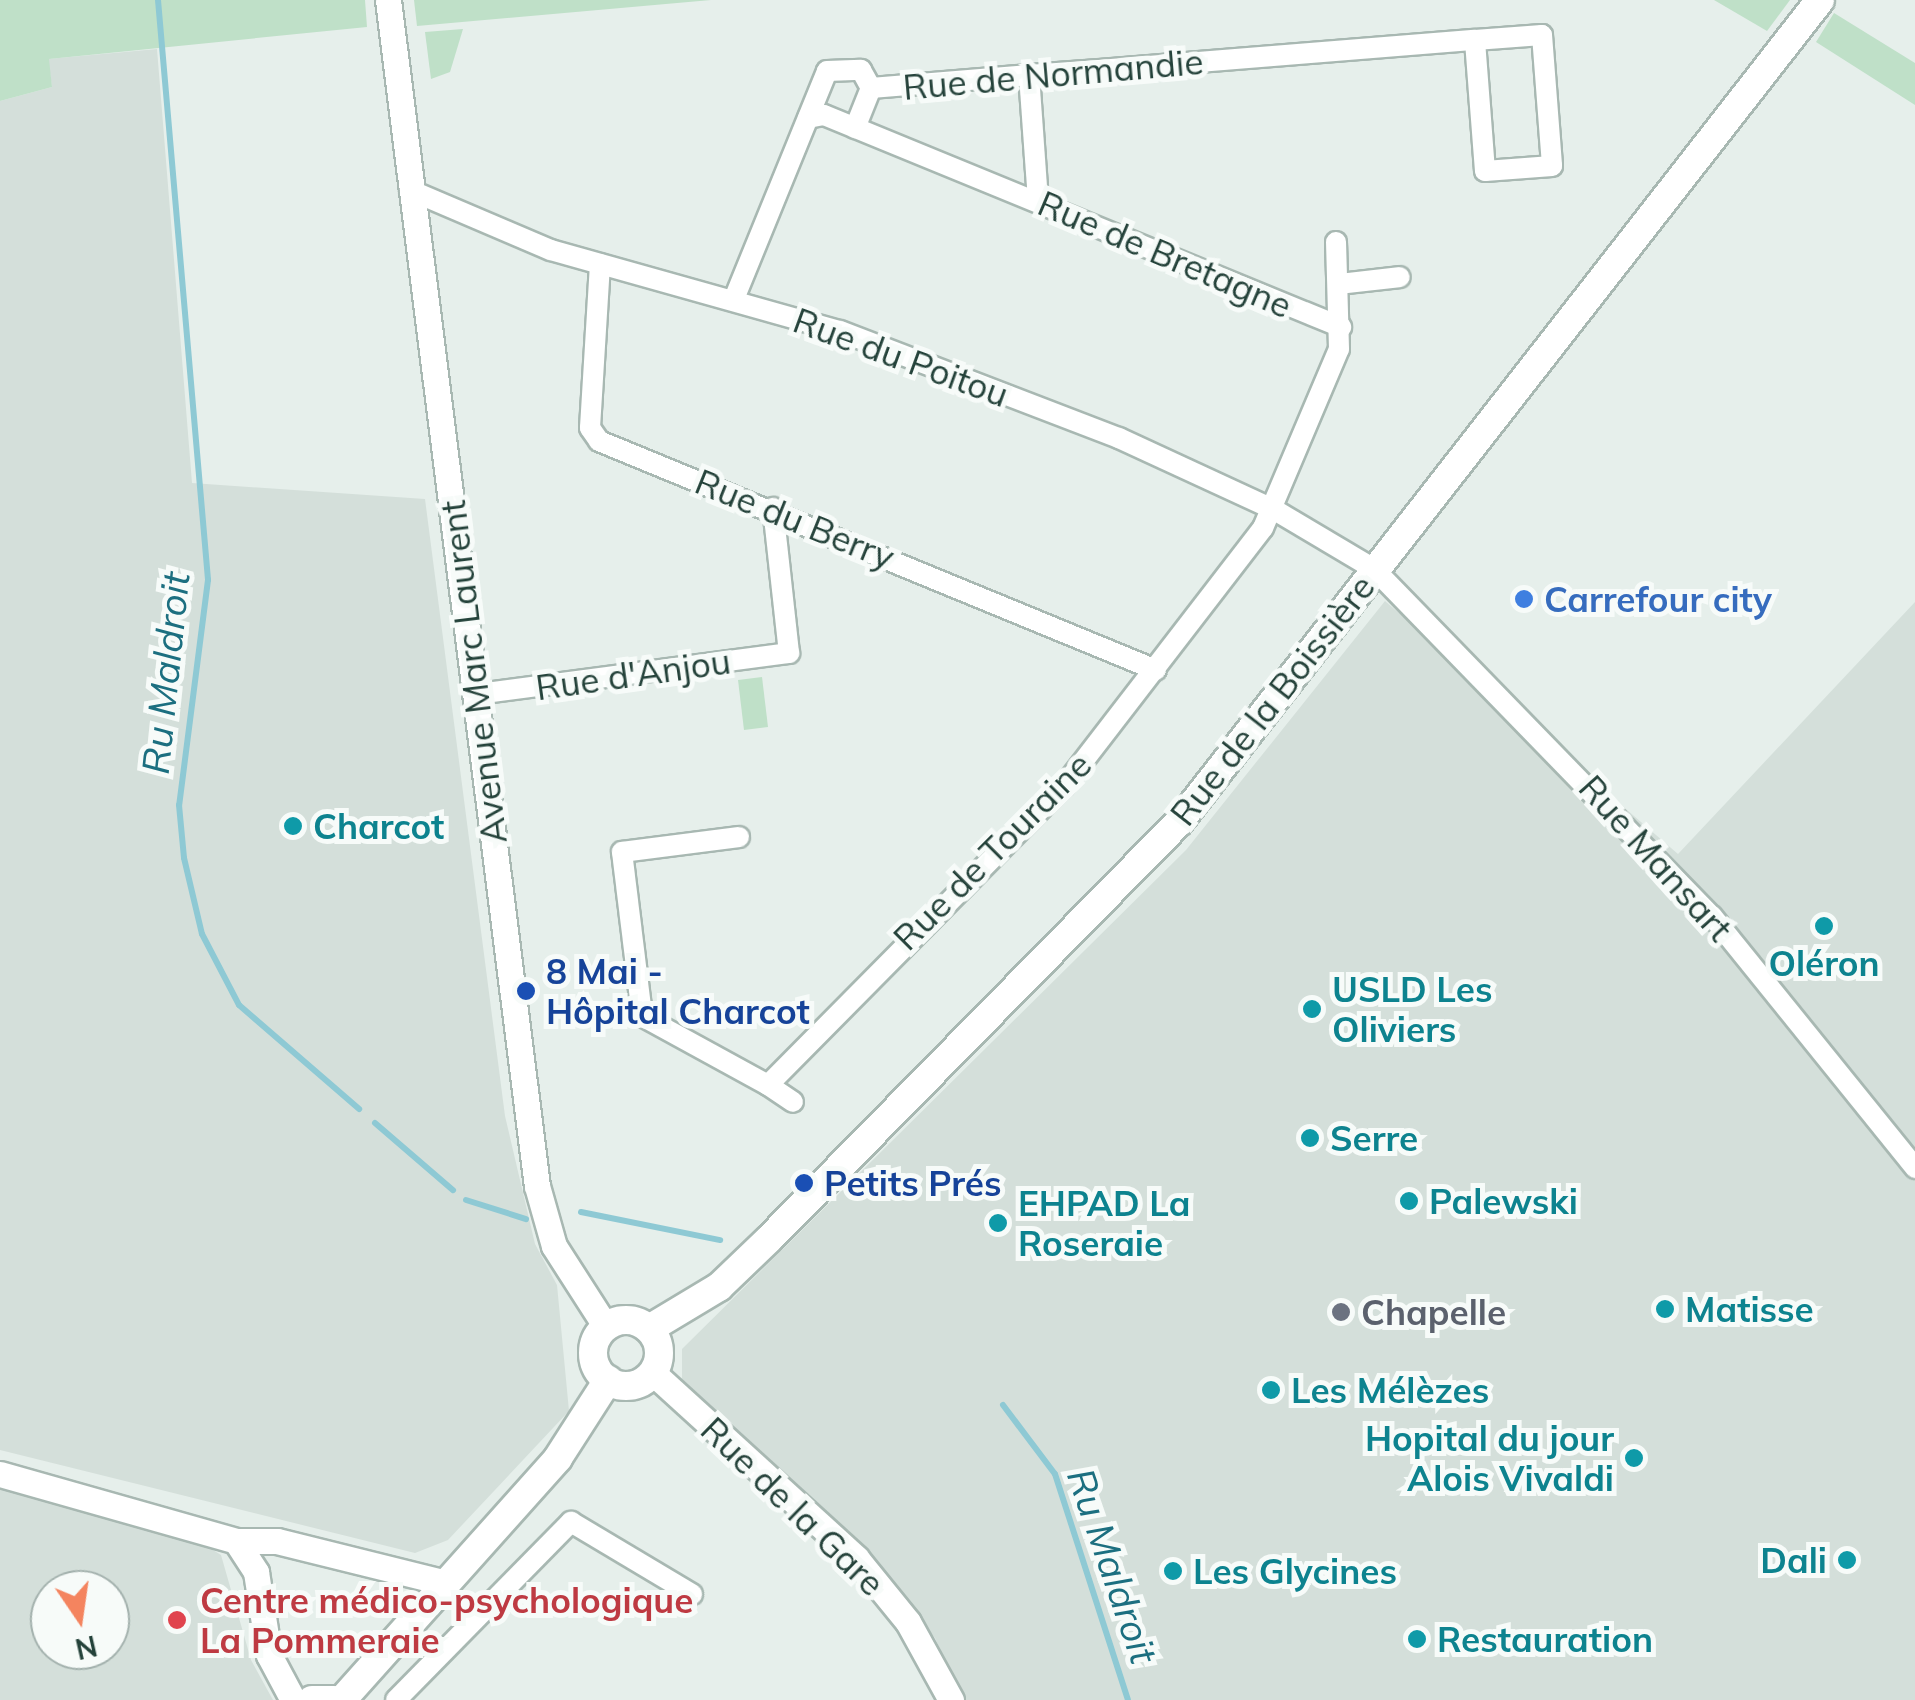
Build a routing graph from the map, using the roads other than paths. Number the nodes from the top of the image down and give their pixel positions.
1 (388, 0) edge
2 (1820, 0) edge
3 (1475, 40) junction
4 (1029, 75) junction
5 (872, 88) junction
6 (808, 118) junction
7 (855, 128) junction
8 (410, 190) junction
9 (1038, 202) junction
10 (1336, 242) dead end
11 (600, 264) junction
12 (1400, 277) dead end
13 (1339, 284) junction
14 (734, 299) junction
15 (1341, 328) junction
16 (773, 508) junction
17 (1274, 509) junction
18 (1374, 569) junction
19 (1156, 670) junction
20 (477, 694) junction
21 (739, 838) dead end
22 (768, 1085) junction
23 (792, 1102) dead end
24 (1915, 1168) edge
25 (606, 1327) junction
26 (649, 1329) junction
27 (653, 1373) junction
28 (608, 1380) junction
29 (0, 1474) edge
30 (236, 1541) junction
31 (447, 1582) junction
32 (692, 1594) dead end
33 (303, 1697) edge
34 (334, 1700) edge
35 (342, 1700) edge
36 (396, 1700) edge
37 (951, 1700) edge

1 - 8 street, Avenue Marc Laurent
2 - 18 main road, Rue de la Boissière
3 - 3 street, Rue de Normandie
3 - 4 street, Rue de Normandie
4 - 5 street, Rue de Normandie
4 - 9 street
5 - 6 street, Rue de Normandie
5 - 7 street
6 - 7 street, Rue de Bretagne
6 - 14 street, Rue de Normandie
7 - 9 street, Rue de Bretagne
8 - 11 street, Rue du Poitou
8 - 20 street, Avenue Marc Laurent
9 - 15 street, Rue de Bretagne
10 - 13 street
11 - 14 street, Rue du Poitou
11 - 16 street, Rue du Berry
12 - 13 street
13 - 15 street
14 - 17 street, Rue du Poitou
15 - 17 street
16 - 19 street, Rue du Berry
16 - 20 street, Rue d'Anjou
17 - 18 street, Rue du Poitou
17 - 19 street, Rue de Touraine
18 - 24 street, Rue Mansart
18 - 26 main road, Rue de la Boissière
19 - 22 street, Rue de Touraine
20 - 25 street, Avenue Marc Laurent
21 - 22 street
22 - 23 street
25 - 26 main road
25 - 28 main road
26 - 27 main road
27 - 28 main road
27 - 37 street, Rue de la Gare
28 - 31 main road
29 - 30 street
30 - 31 street
30 - 33 street
31 - 35 main road
32 - 36 street
33 - 34 main road

